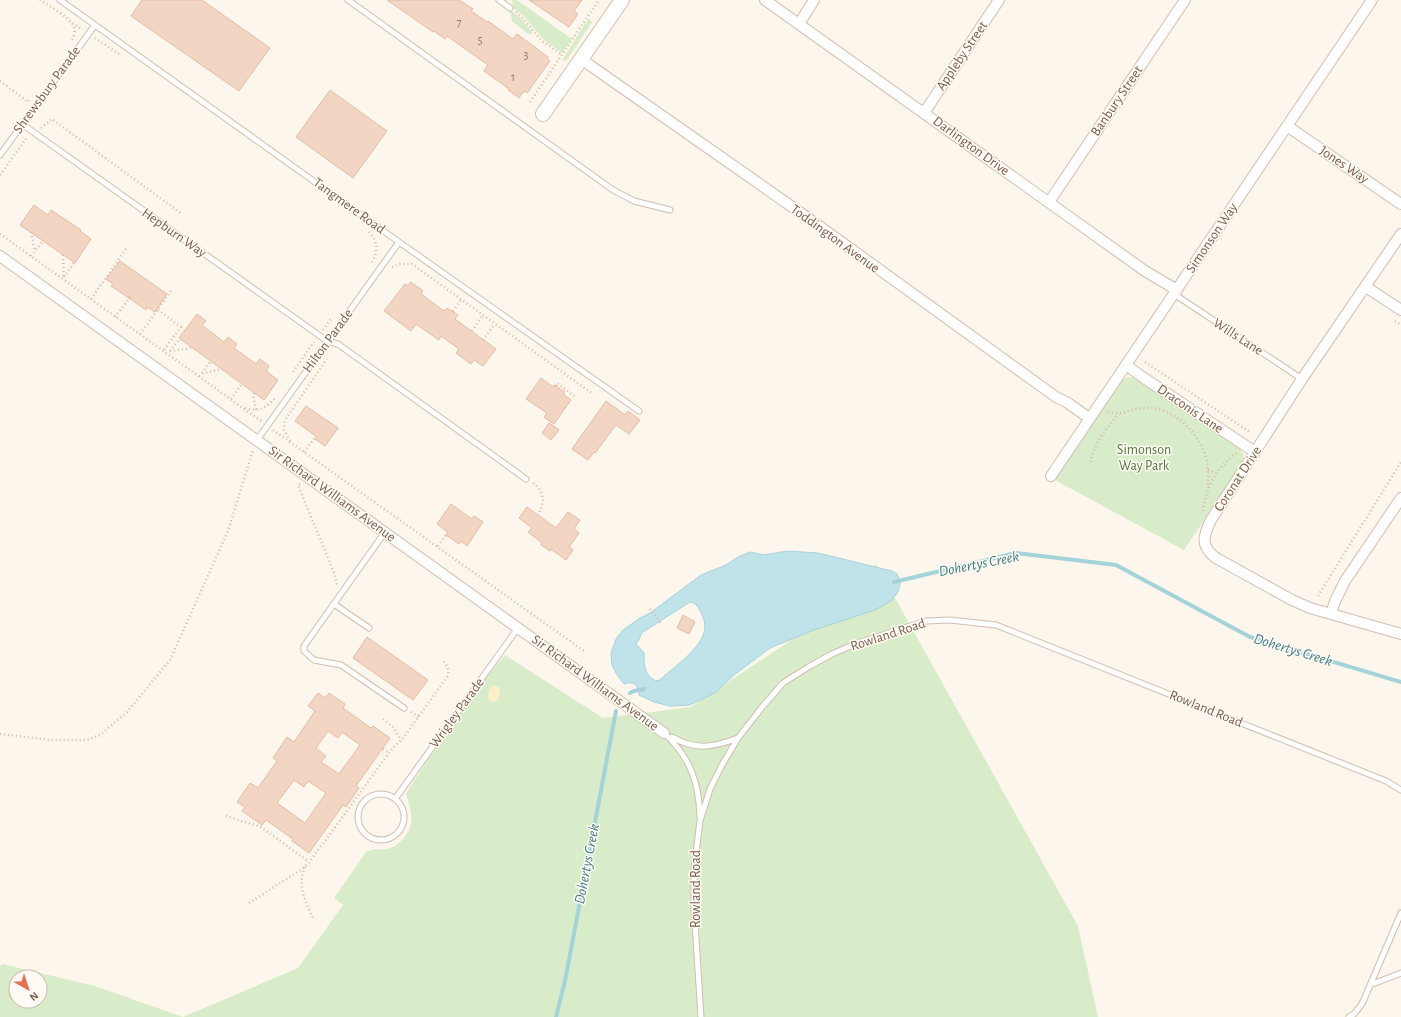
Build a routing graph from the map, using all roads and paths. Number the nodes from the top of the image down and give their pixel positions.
1 (40, 0) edge
2 (60, 0) edge
3 (348, 0) edge
4 (499, 0) edge
5 (599, 0) edge
6 (622, 0) edge
7 (766, 0) edge
8 (814, 0) edge
9 (999, 0) edge
10 (1185, 0) edge
11 (1372, 0) edge
12 (510, 8) joint
13 (69, 21) junction
14 (798, 24) junction
15 (95, 25) junction
16 (89, 33) junction
17 (69, 45) dead end
18 (562, 54) junction
19 (120, 56) dead end
20 (581, 59) junction
21 (0, 81) edge
22 (33, 95) dead end
23 (530, 102) dead end
24 (924, 113) junction
25 (543, 114) dead end
26 (22, 124) junction
27 (1287, 126) junction
28 (0, 155) edge
29 (1049, 202) junction
30 (1401, 204) edge
31 (670, 210) dead end
32 (364, 228) dead end
33 (31, 232) dead end
34 (0, 234) edge
35 (1401, 234) edge
36 (43, 241) dead end
37 (399, 242) junction
38 (126, 249) dead end
39 (35, 252) junction
40 (63, 255) dead end
41 (0, 256) edge
42 (31, 256) junction
43 (74, 263) dead end
44 (369, 266) dead end
45 (391, 268) dead end
46 (63, 278) junction
47 (1366, 287) junction
48 (171, 291) dead end
49 (1176, 292) junction
50 (131, 296) dead end
51 (90, 299) junction
52 (461, 300) junction
53 (158, 310) junction
54 (1401, 310) edge
55 (453, 312) dead end
56 (335, 314) dead end
57 (483, 315) junction
58 (115, 317) junction
59 (495, 324) junction
60 (472, 331) dead end
61 (140, 334) junction
62 (319, 336) junction
63 (180, 338) dead end
64 (483, 340) dead end
65 (327, 341) junction
66 (338, 344) junction
67 (191, 346) dead end
68 (163, 351) junction
69 (170, 351) junction
70 (168, 354) junction
71 (211, 361) dead end
72 (1145, 362) dead end
73 (1126, 365) junction
74 (222, 369) dead end
75 (199, 376) junction
76 (289, 378) dead end
77 (1302, 379) junction
78 (242, 384) dead end
79 (556, 386) dead end
80 (254, 393) dead end
81 (593, 394) dead end
82 (276, 396) dead end
83 (577, 398) dead end
84 (231, 399) junction
85 (1098, 405) junction
86 (243, 408) junction
87 (256, 410) junction
88 (639, 411) dead end
89 (1119, 414) junction
90 (1089, 418) junction
91 (267, 426) junction
92 (1251, 433) dead end
93 (316, 436) dead end
94 (257, 440) junction
95 (290, 442) junction
96 (304, 452) junction
97 (1256, 452) junction
98 (316, 460) junction
99 (1091, 462) dead end
100 (1401, 462) edge
101 (1208, 470) junction
102 (1216, 472) dead end
103 (306, 475) junction
104 (1051, 476) dead end
105 (526, 479) joint
106 (1208, 488) dead end
107 (1401, 498) edge
108 (538, 515) dead end
109 (385, 532) junction
110 (446, 536) dead end
111 (438, 546) junction
112 (340, 595) junction
113 (1318, 596) dead end
114 (334, 604) junction
115 (650, 609) dead end
116 (1331, 614) junction
117 (661, 623) dead end
118 (518, 627) junction
119 (369, 628) dead end
120 (1401, 634) edge
121 (584, 651) dead end
122 (442, 660) dead end
123 (404, 708) dead end
124 (383, 719) dead end
125 (664, 732) junction
126 (0, 734) edge
127 (738, 738) junction
128 (401, 740) junction
129 (383, 749) dead end
130 (389, 753) junction
131 (1401, 790) edge
132 (395, 799) junction
133 (226, 816) dead end
134 (700, 821) junction
135 (309, 862) junction
136 (305, 866) junction
137 (249, 903) dead end
138 (1401, 913) edge
139 (313, 918) dead end
140 (1401, 973) edge
141 (1370, 985) junction
142 (701, 1017) edge
143 (1349, 1017) edge

1 - 13 path
2 - 15 lane, Tangmere Road
3 - 31 lane
4 - 12 lane
5 - 18 path
6 - 20 street
7 - 14 street, Darlington Drive
8 - 14 street
9 - 24 street, Appleby Street
10 - 29 street, Banbury Street
11 - 27 street, Simonson Way
12 - 18 path
13 - 16 path
13 - 17 path
14 - 24 street, Darlington Drive
15 - 16 lane, Shrewsbury Parade
15 - 37 lane, Tangmere Road
16 - 19 path
16 - 26 lane, Shrewsbury Parade
18 - 23 path
20 - 25 street
20 - 90 street, Toddington Avenue
21 - 22 path
24 - 29 street, Darlington Drive
26 - 28 lane, Shrewsbury Parade
26 - 62 lane, Hepburn Way
27 - 30 street, Jones Way
27 - 49 street, Simonson Way
29 - 49 street, Darlington Drive
32 - 44 path
33 - 39 path
34 - 42 path
35 - 47 street, Coronat Drive
36 - 39 path
37 - 65 lane, Hilton Parade
37 - 88 lane, Tangmere Road
38 - 51 path
39 - 42 path
40 - 46 path
41 - 94 street, Sir Richard Williams Avenue
42 - 46 path
43 - 46 path
45 - 52 path
46 - 51 path
47 - 54 street
47 - 77 street, Coronat Drive
48 - 53 path
49 - 73 street, Simonson Way
49 - 77 lane, Wills Lane
50 - 58 path
51 - 58 path
52 - 55 path
52 - 57 path
53 - 61 path
53 - 68 path
56 - 62 path
57 - 59 path
57 - 60 path
58 - 61 path
59 - 64 path
59 - 81 path
61 - 68 path
62 - 65 lane, Hepburn Way
62 - 76 path
63 - 69 path
65 - 66 lane, Hepburn Way
65 - 91 lane, Hilton Parade
66 - 95 path
66 - 105 lane
67 - 69 path
68 - 70 path
69 - 70 path
70 - 75 path
71 - 75 path
72 - 92 path
73 - 85 street, Simonson Way
73 - 97 street, Draconis Lane
74 - 75 path
75 - 84 path
77 - 97 street, Coronat Drive
78 - 84 path
79 - 83 path
80 - 87 path
82 - 87 path
84 - 86 path
85 - 89 path
85 - 90 street, Simonson Way
86 - 87 path
86 - 91 path
89 - 99 path
89 - 101 path
90 - 104 street, Simonson Way
91 - 94 lane, Hilton Parade
91 - 95 path
93 - 96 path
94 - 103 street, Sir Richard Williams Avenue
94 - 126 path
95 - 96 path
96 - 98 path
97 - 116 street, Coronat Drive
98 - 103 path
98 - 111 path
100 - 113 path
101 - 102 path
101 - 106 path
103 - 109 street, Sir Richard Williams Avenue
103 - 112 path
105 - 108 path
107 - 116 street
109 - 112 lane
109 - 118 street, Sir Richard Williams Avenue
110 - 111 path
111 - 121 path
112 - 114 lane
114 - 119 lane
114 - 123 lane
115 - 117 path
116 - 120 street, Coronat Drive
118 - 125 street, Sir Richard Williams Avenue
118 - 132 lane, Wrigley Parade
122 - 128 path
124 - 128 path
125 - 127 lane
125 - 134 lane
127 - 131 lane, Rowland Road
127 - 134 lane, Rowland Road
128 - 130 path
129 - 130 path
130 - 135 path
132 - 132 lane
133 - 135 path
134 - 142 lane, Rowland Road
135 - 136 path
136 - 137 path
136 - 139 path
138 - 141 lane
140 - 141 lane
141 - 143 lane

